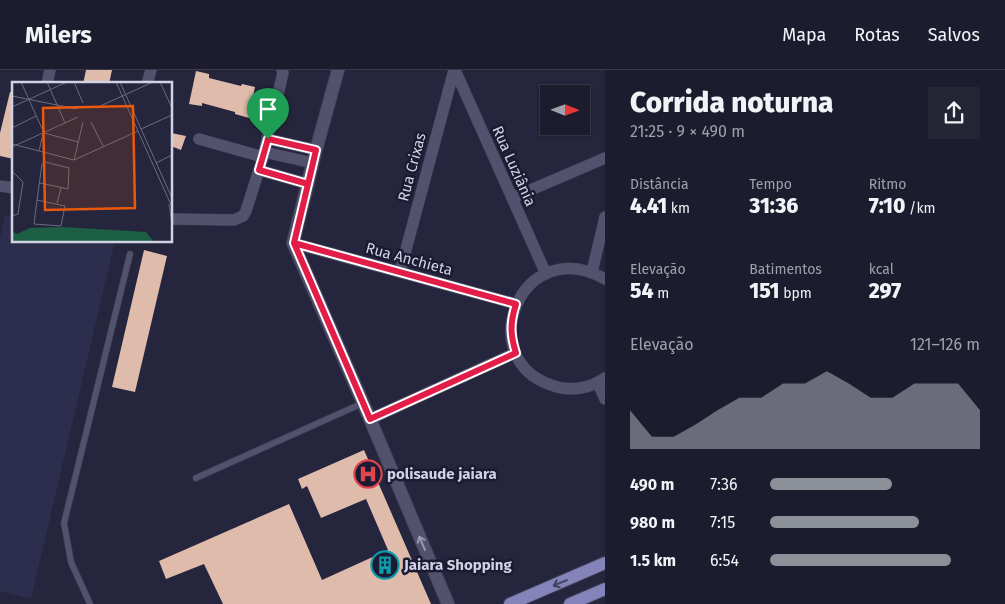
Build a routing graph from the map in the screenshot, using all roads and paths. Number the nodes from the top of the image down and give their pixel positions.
1 (282, 70) edge
2 (338, 70) edge
3 (454, 70) edge
4 (268, 139) junction
5 (199, 140) dead end
6 (316, 150) junction
7 (264, 155) junction
8 (605, 158) edge
9 (313, 163) junction
10 (259, 170) junction
11 (308, 184) junction
12 (512, 198) junction
13 (605, 216) edge
14 (172, 219) edge
15 (294, 243) junction
16 (130, 254) dead end
17 (400, 272) junction
18 (592, 272) junction
19 (546, 274) junction
20 (605, 279) edge
21 (516, 304) junction
22 (516, 353) junction
23 (601, 380) edge
24 (605, 399) edge
25 (364, 403) junction
26 (370, 419) junction
27 (196, 478) dead end
28 (605, 563) edge
29 (605, 589) edge
30 (90, 604) edge
31 (448, 604) edge
32 (510, 604) edge
33 (570, 604) edge

1 - 4 street
2 - 6 street
3 - 12 street, Rua Luziânia
3 - 17 street, Rua Crixas
4 - 6 street
4 - 7 street
5 - 7 street
6 - 9 street
7 - 9 street
7 - 10 street
8 - 12 street
9 - 11 street
10 - 11 street
10 - 14 street
11 - 15 street
12 - 19 street, Rua Luziânia
13 - 18 street
15 - 17 street, Rua Anchieta
15 - 25 street
16 - 30 lane
17 - 21 street, Rua Anchieta
18 - 19 street
18 - 20 street
19 - 21 street
21 - 22 street
22 - 23 street
22 - 26 street
23 - 24 street
25 - 26 street
25 - 27 lane
31 -> 26 street
28 -> 32 main road
29 - 33 main road

